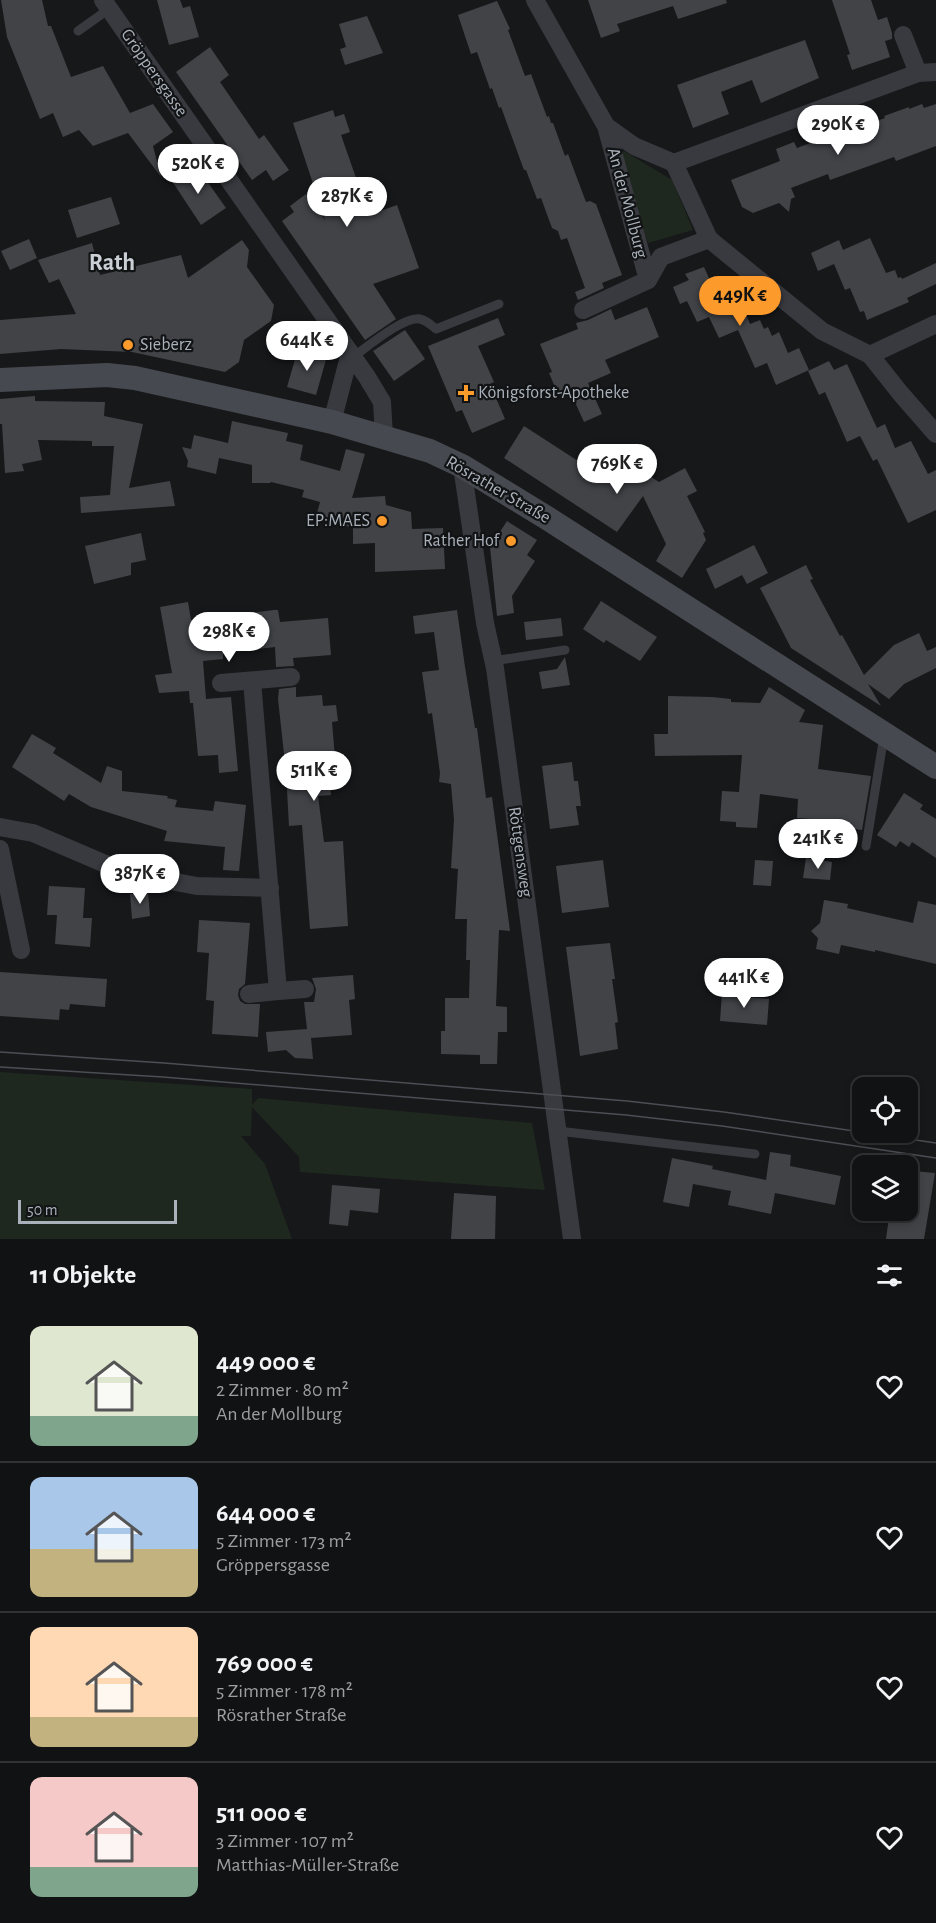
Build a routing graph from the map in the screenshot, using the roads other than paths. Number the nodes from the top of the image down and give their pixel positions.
1 (535, 0) edge
2 (106, 5) edge
3 (78, 31) dead end
4 (903, 35) dead end
5 (927, 72) edge
6 (606, 126) junction
7 (674, 163) junction
8 (709, 239) junction
9 (648, 280) junction
10 (499, 304) dead end
11 (583, 310) dead end
12 (936, 324) edge
13 (352, 355) junction
14 (870, 355) junction
15 (0, 380) edge
16 (332, 422) junction
17 (936, 434) edge
18 (384, 436) junction
19 (462, 466) junction
20 (565, 650) dead end
21 (493, 661) junction
22 (291, 677) dead end
23 (252, 681) junction
24 (221, 683) dead end
25 (884, 734) junction
26 (936, 767) edge
27 (0, 827) edge
28 (866, 846) dead end
29 (0, 849) edge
30 (270, 888) junction
31 (21, 950) dead end
32 (305, 989) dead end
33 (278, 992) junction
34 (249, 994) dead end
35 (558, 1131) junction
36 (755, 1154) dead end
37 (572, 1239) edge

1 - 6 street, An der Mollburg
2 - 3 lane
2 - 13 street, Gröppersgasse
4 - 5 street
5 - 7 street
6 - 7 street, An der Mollburg
6 - 9 street, An der Mollburg
7 - 8 street
8 - 9 street, An der Mollburg
8 - 14 street
9 - 11 street, An der Mollburg
10 - 13 lane
12 - 14 street
13 - 16 street
13 - 18 street, Gröppersgasse
14 - 17 street
15 - 16 main road, Rösrather Straße
16 - 18 main road, Rösrather Straße
18 - 19 main road, Rösrather Straße
19 - 21 street, Röttgensweg
19 - 25 main road, Rösrather Straße
20 - 21 lane
21 - 35 street, Röttgensweg
22 - 23 street
23 - 24 street
23 - 30 street
25 - 26 main road, Rösrather Straße
25 - 28 lane
27 - 30 street
29 - 31 street
30 - 33 street
32 - 33 street
33 - 34 street
35 - 36 lane
35 - 37 street, Röttgensweg

